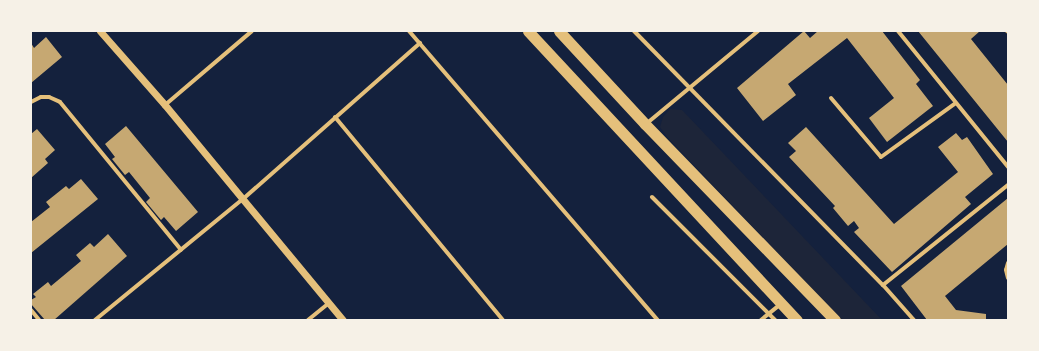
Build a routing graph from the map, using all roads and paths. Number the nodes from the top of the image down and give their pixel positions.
1 (100, 31) edge
2 (252, 31) edge
3 (409, 31) edge
4 (528, 31) edge
5 (560, 31) edge
6 (634, 31) edge
7 (758, 31) edge
8 (898, 31) edge
9 (420, 44) junction
10 (688, 87) junction
11 (831, 98) dead end
12 (31, 102) edge
13 (956, 103) junction
14 (165, 105) junction
15 (335, 117) junction
16 (645, 124) junction
17 (1008, 167) edge
18 (1008, 185) edge
19 (652, 197) dead end
20 (243, 199) junction
21 (182, 250) junction
22 (1008, 263) edge
23 (1008, 278) edge
24 (883, 285) junction
25 (329, 303) junction
26 (781, 304) junction
27 (31, 310) edge
28 (769, 314) junction
29 (39, 320) edge
30 (96, 320) edge
31 (308, 320) edge
32 (343, 320) edge
33 (503, 320) edge
34 (658, 320) edge
35 (761, 320) edge
36 (775, 320) edge
37 (797, 320) edge
38 (835, 320) edge
39 (914, 320) edge

1 - 14 street
2 - 14 street
3 - 9 street
4 - 26 highway
5 - 16 highway
6 - 10 street
7 - 10 street
8 - 13 street
9 - 15 street
9 - 34 street
10 - 16 street
10 - 24 street
11 - 13 street
12 - 21 street
13 - 17 street
14 - 20 street
15 - 20 street
15 - 33 street
16 - 38 highway
18 - 24 street
19 - 28 street
20 - 21 street
20 - 25 street
21 - 30 street
22 - 23 street
24 - 39 street
25 - 31 street
25 - 32 street
26 - 28 street
26 - 37 highway
27 - 29 street
28 - 35 street
28 - 36 street

